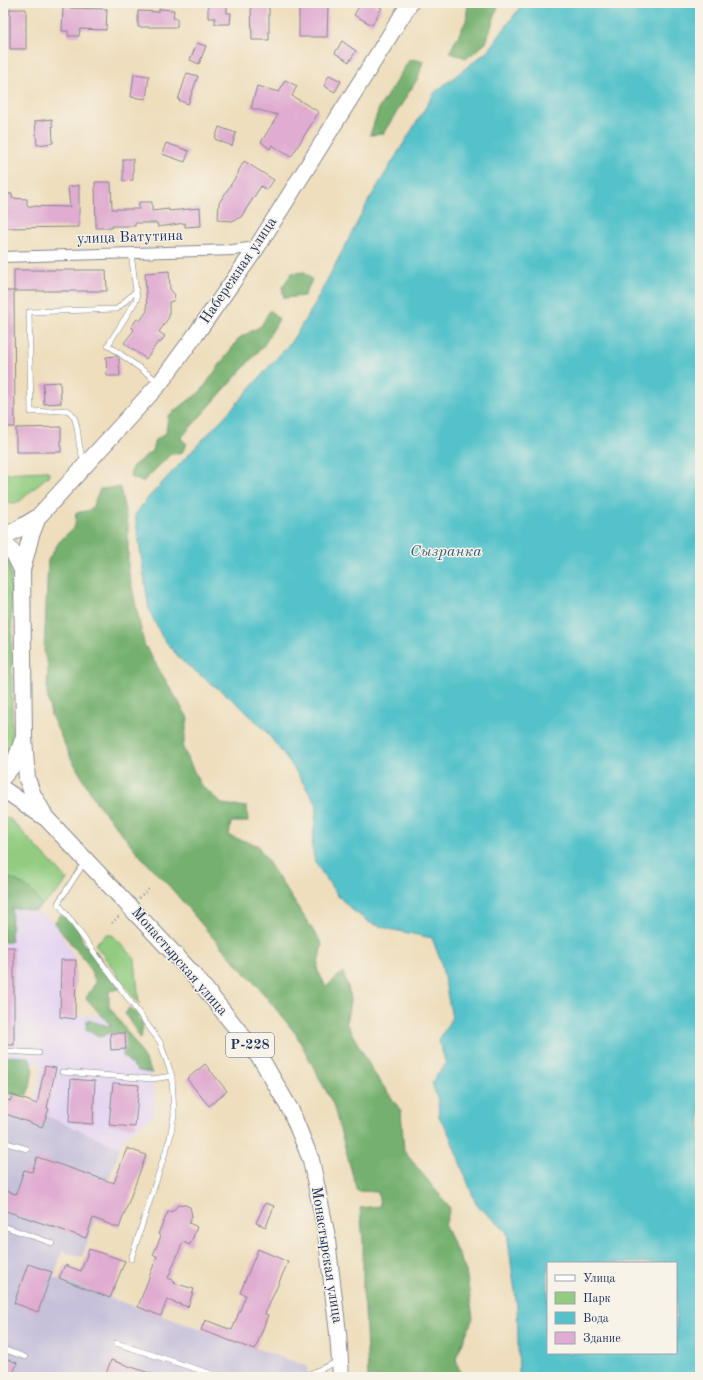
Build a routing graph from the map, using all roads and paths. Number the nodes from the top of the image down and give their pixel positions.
1 (410, 3) edge
2 (257, 247) junction
3 (131, 253) junction
4 (3, 257) edge
5 (136, 291) junction
6 (160, 383) junction
7 (86, 466) junction
8 (38, 517) junction
9 (3, 536) edge
10 (3, 541) edge
11 (22, 570) junction
12 (24, 738) junction
13 (3, 777) edge
14 (3, 789) edge
15 (47, 819) junction
16 (86, 860) junction
17 (3, 1051) edge
18 (39, 1053) dead end
19 (62, 1072) dead end
20 (172, 1076) junction
21 (3, 1142) edge
22 (27, 1149) dead end
23 (3, 1226) edge
24 (52, 1244) dead end
25 (131, 1258) dead end
26 (116, 1343) dead end
27 (3, 1349) edge
28 (25, 1357) dead end
29 (340, 1361) junction
30 (221, 1377) edge
31 (288, 1377) edge
32 (341, 1377) edge

1 - 2 main road, Набережная улица
2 - 3 street, улица Ватутина
2 - 6 main road, Набережная улица
3 - 4 street, улица Ватутина
3 - 5 lane
5 - 6 lane
5 - 7 lane
6 - 7 main road, Набережная улица
7 - 8 main road, Набережная улица
8 - 9 main road
8 - 11 main road
10 - 11 main road
11 - 12 main road
12 - 13 main road
12 - 15 main road, Р-228
14 - 15 main road
15 - 16 main road, Монастырская улица / Р-228
16 - 20 lane
16 - 29 main road, Монастырская улица / Р-228
17 - 18 lane
19 - 20 lane
20 - 25 lane
21 - 22 lane
23 - 24 lane
26 - 30 lane
27 - 28 lane
29 - 31 lane
29 - 32 main road, Монастырская улица / Р-228

